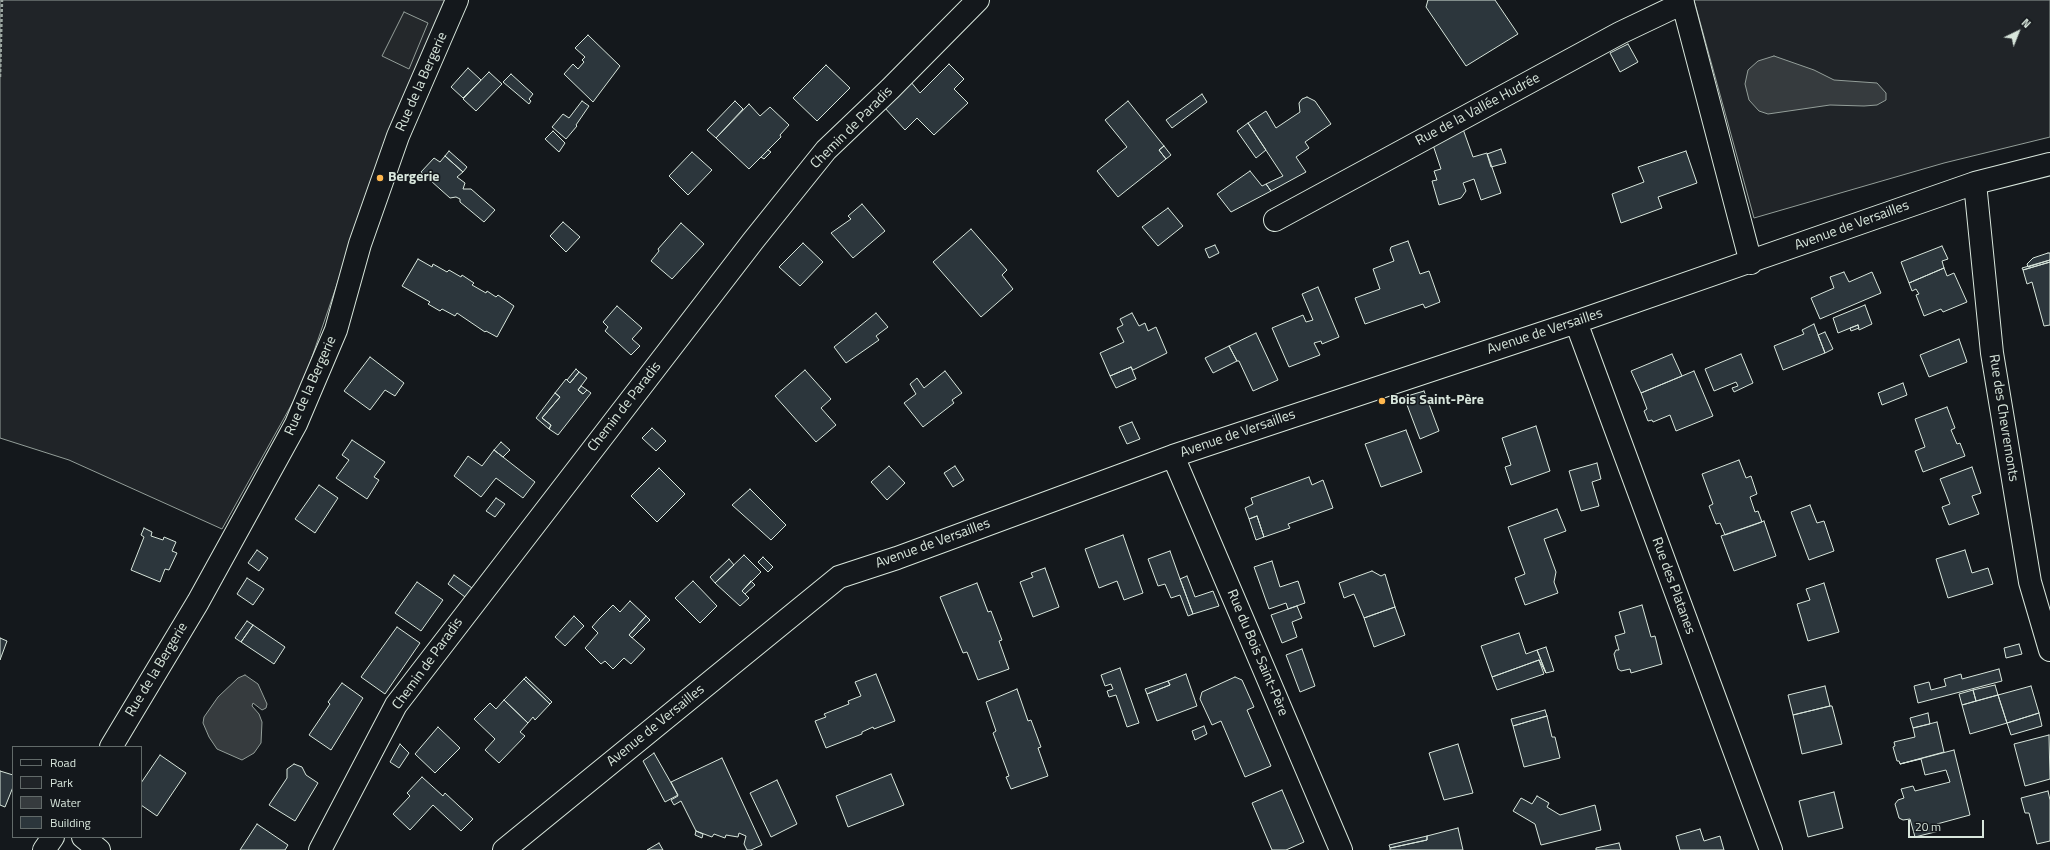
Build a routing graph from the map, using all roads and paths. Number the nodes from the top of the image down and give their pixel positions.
1 (2, 0) edge
2 (457, 0) edge
3 (978, 0) edge
4 (1682, 2) edge
5 (0, 77) edge
6 (2050, 164) edge
7 (1975, 183) junction
8 (1275, 220) dead end
9 (1751, 262) junction
10 (1576, 322) junction
11 (1173, 456) junction
12 (2050, 650) edge
13 (112, 746) edge
14 (52, 838) edge
15 (84, 838) edge
16 (44, 850) edge
17 (99, 850) edge
18 (320, 850) edge
19 (504, 850) edge
20 (1341, 850) edge
21 (1771, 850) edge

1 - 5 path
2 - 13 street, Rue de la Bergerie
3 - 18 street, Chemin de Paradis
4 - 8 street, Rue de la Vallée Hudrée
4 - 9 street, Rue de la Vallée Hudrée
6 - 7 street, Avenue de Versailles
7 - 9 street, Avenue de Versailles
7 - 12 street, Rue des Chevremonts
9 - 10 street, Avenue de Versailles
10 - 11 street, Avenue de Versailles
10 - 21 street, Rue des Platanes
11 - 19 street, Avenue de Versailles
11 - 20 street, Rue du Bois Saint-Père
14 - 16 street
15 - 17 street

